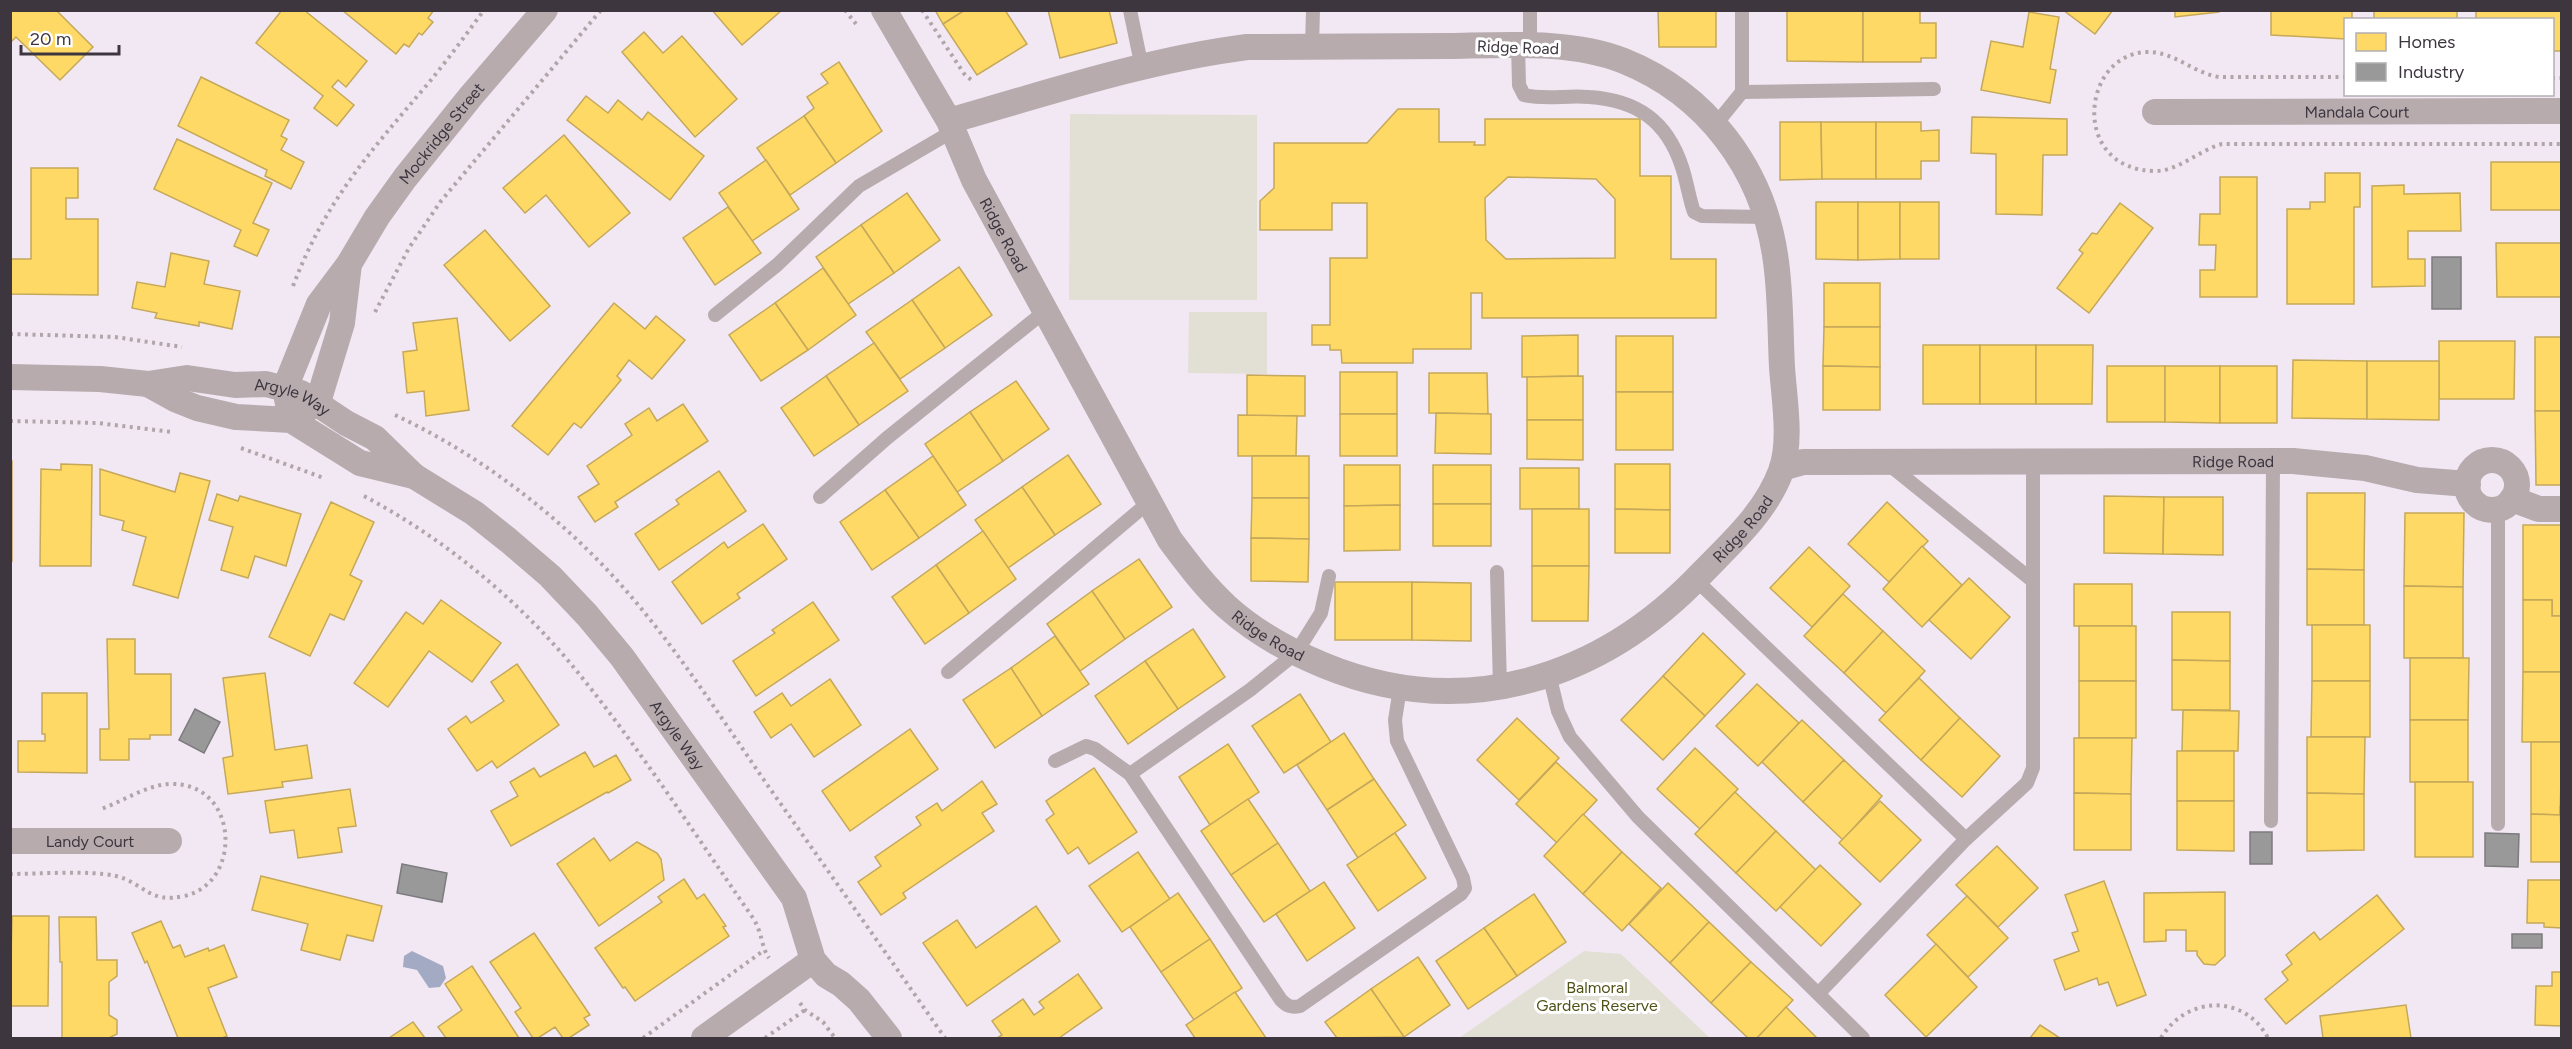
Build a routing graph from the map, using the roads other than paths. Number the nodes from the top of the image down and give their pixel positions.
1 (545, 10) edge
2 (884, 10) edge
3 (1130, 10) edge
4 (1313, 10) edge
5 (1530, 10) edge
6 (1742, 10) edge
7 (1524, 46) junction
8 (1312, 47) junction
9 (1142, 68) junction
10 (1934, 89) dead end
11 (1742, 92) junction
12 (2562, 111) edge
13 (2155, 112) dead end
14 (1716, 124) junction
15 (951, 126) junction
16 (1766, 217) junction
17 (349, 264) junction
18 (1044, 312) junction
19 (715, 315) dead end
20 (10, 377) edge
21 (148, 384) junction
22 (285, 388) junction
23 (318, 402) junction
24 (291, 420) junction
25 (2273, 461) junction
26 (1886, 462) junction
27 (2033, 462) junction
28 (1782, 468) junction
29 (414, 476) junction
30 (2468, 484) junction
31 (820, 497) dead end
32 (1148, 503) junction
33 (2505, 504) junction
34 (2562, 510) edge
35 (1497, 572) dead end
36 (1329, 576) dead end
37 (1696, 580) junction
38 (2033, 581) junction
39 (1296, 653) junction
40 (948, 672) dead end
41 (1549, 674) junction
42 (1500, 687) junction
43 (1400, 688) junction
44 (1055, 761) dead end
45 (1130, 774) junction
46 (2271, 821) dead end
47 (2498, 824) dead end
48 (1966, 839) junction
49 (10, 841) edge
50 (169, 841) dead end
51 (813, 960) junction
52 (1819, 993) junction
53 (704, 1038) edge
54 (889, 1038) edge
55 (1863, 1038) edge

1 - 17 street, Mockridge Street
2 - 15 street, Ridge Road
3 - 9 lane
4 - 8 lane
5 - 7 lane
6 - 11 lane
7 - 8 street, Ridge Road
7 - 14 street, Ridge Road
7 - 16 lane
8 - 9 street, Ridge Road
9 - 15 street, Ridge Road
10 - 11 lane
11 - 14 lane
12 - 13 street, Mandala Court
14 - 16 street, Ridge Road
15 - 18 street, Ridge Road
15 - 19 lane
16 - 28 street, Ridge Road
17 - 22 street, Mockridge Street
17 - 23 street, Mockridge Street
18 - 31 lane
18 - 32 street, Ridge Road
20 - 21 street, Argyle Way
21 - 22 street, Argyle Way
21 - 24 street, Argyle Way
22 - 23 street, Argyle Way
22 - 24 street
23 - 24 street
23 - 29 street, Argyle Way
24 - 29 street, Argyle Way
25 - 27 street, Ridge Road
25 - 30 street, Ridge Road
25 - 46 lane
26 - 27 street, Ridge Road
26 - 28 street, Ridge Road
26 - 38 lane
27 - 38 lane
28 - 37 street, Ridge Road
29 - 51 street, Argyle Way
30 - 33 street
30 - 33 street
32 - 39 street, Ridge Road
32 - 40 lane
33 - 34 street
33 - 47 lane
35 - 42 lane
36 - 39 lane
37 - 41 street, Ridge Road
37 - 48 lane
38 - 48 lane
39 - 43 street, Ridge Road
39 - 45 lane
41 - 42 street, Ridge Road
41 - 52 lane
42 - 43 street, Ridge Road
43 - 45 lane
44 - 45 lane
48 - 52 lane
49 - 50 street, Landy Court
51 - 53 street
51 - 54 street, Argyle Way
52 - 55 lane

